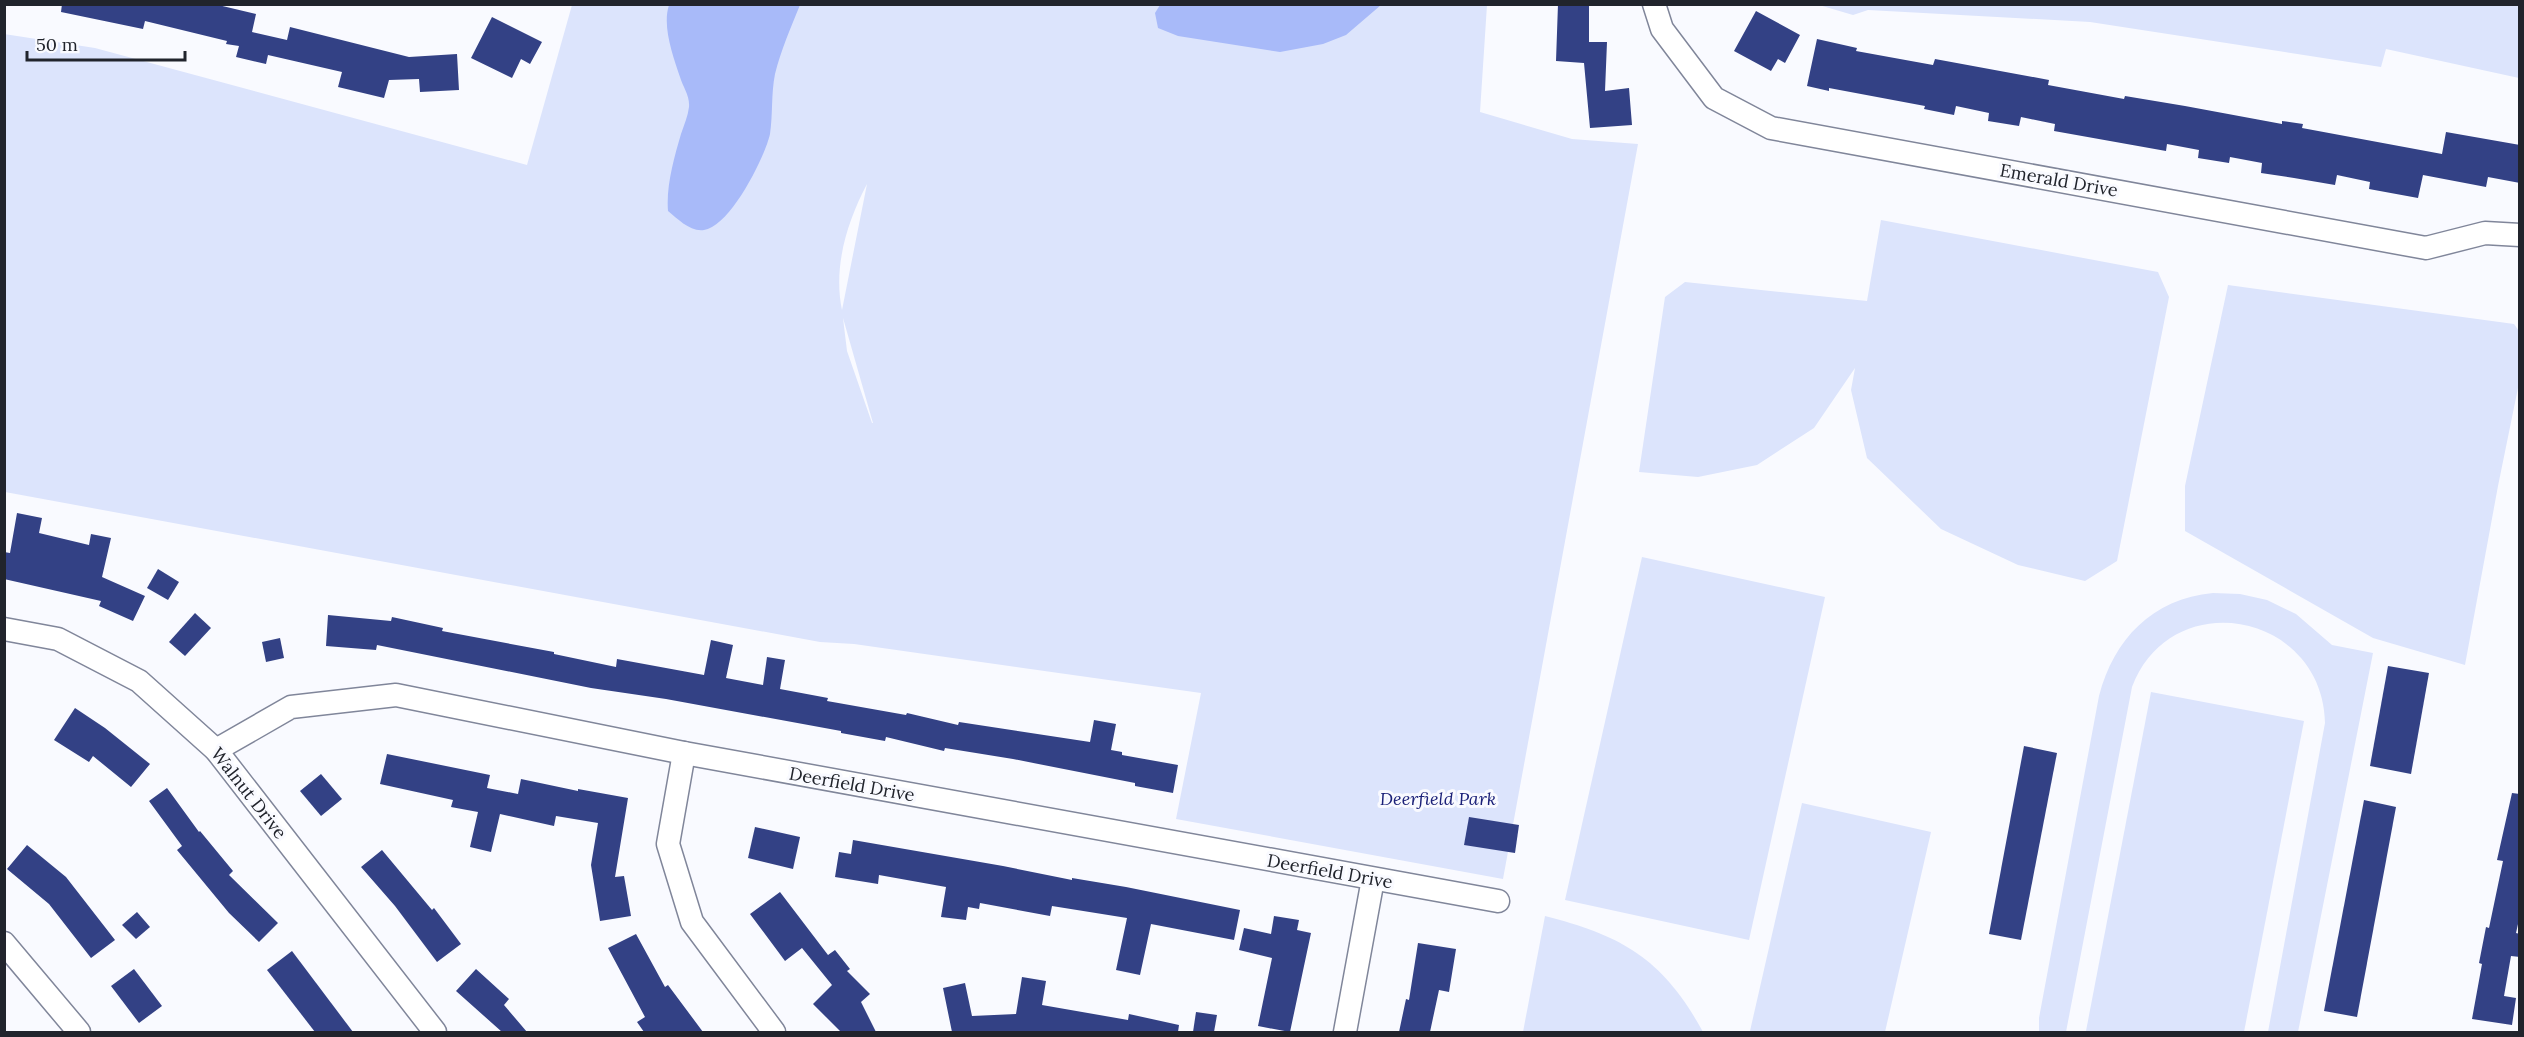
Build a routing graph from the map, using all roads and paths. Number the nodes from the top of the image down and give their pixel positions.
1 (1654, 4) edge
2 (2520, 235) edge
3 (4, 629) edge
4 (216, 750) junction
5 (684, 753) junction
6 (1373, 879) junction
7 (1498, 901) dead end
8 (4, 943) edge
9 (79, 1032) edge
10 (435, 1032) edge
11 (774, 1032) edge
12 (1345, 1032) edge

1 - 2 street, Emerald Drive
3 - 4 street, Walnut Drive
4 - 5 street, Deerfield Drive
4 - 10 street, Walnut Drive
5 - 6 street, Deerfield Drive
5 - 11 street
6 - 7 street, Deerfield Drive
6 - 12 street
8 - 9 street

